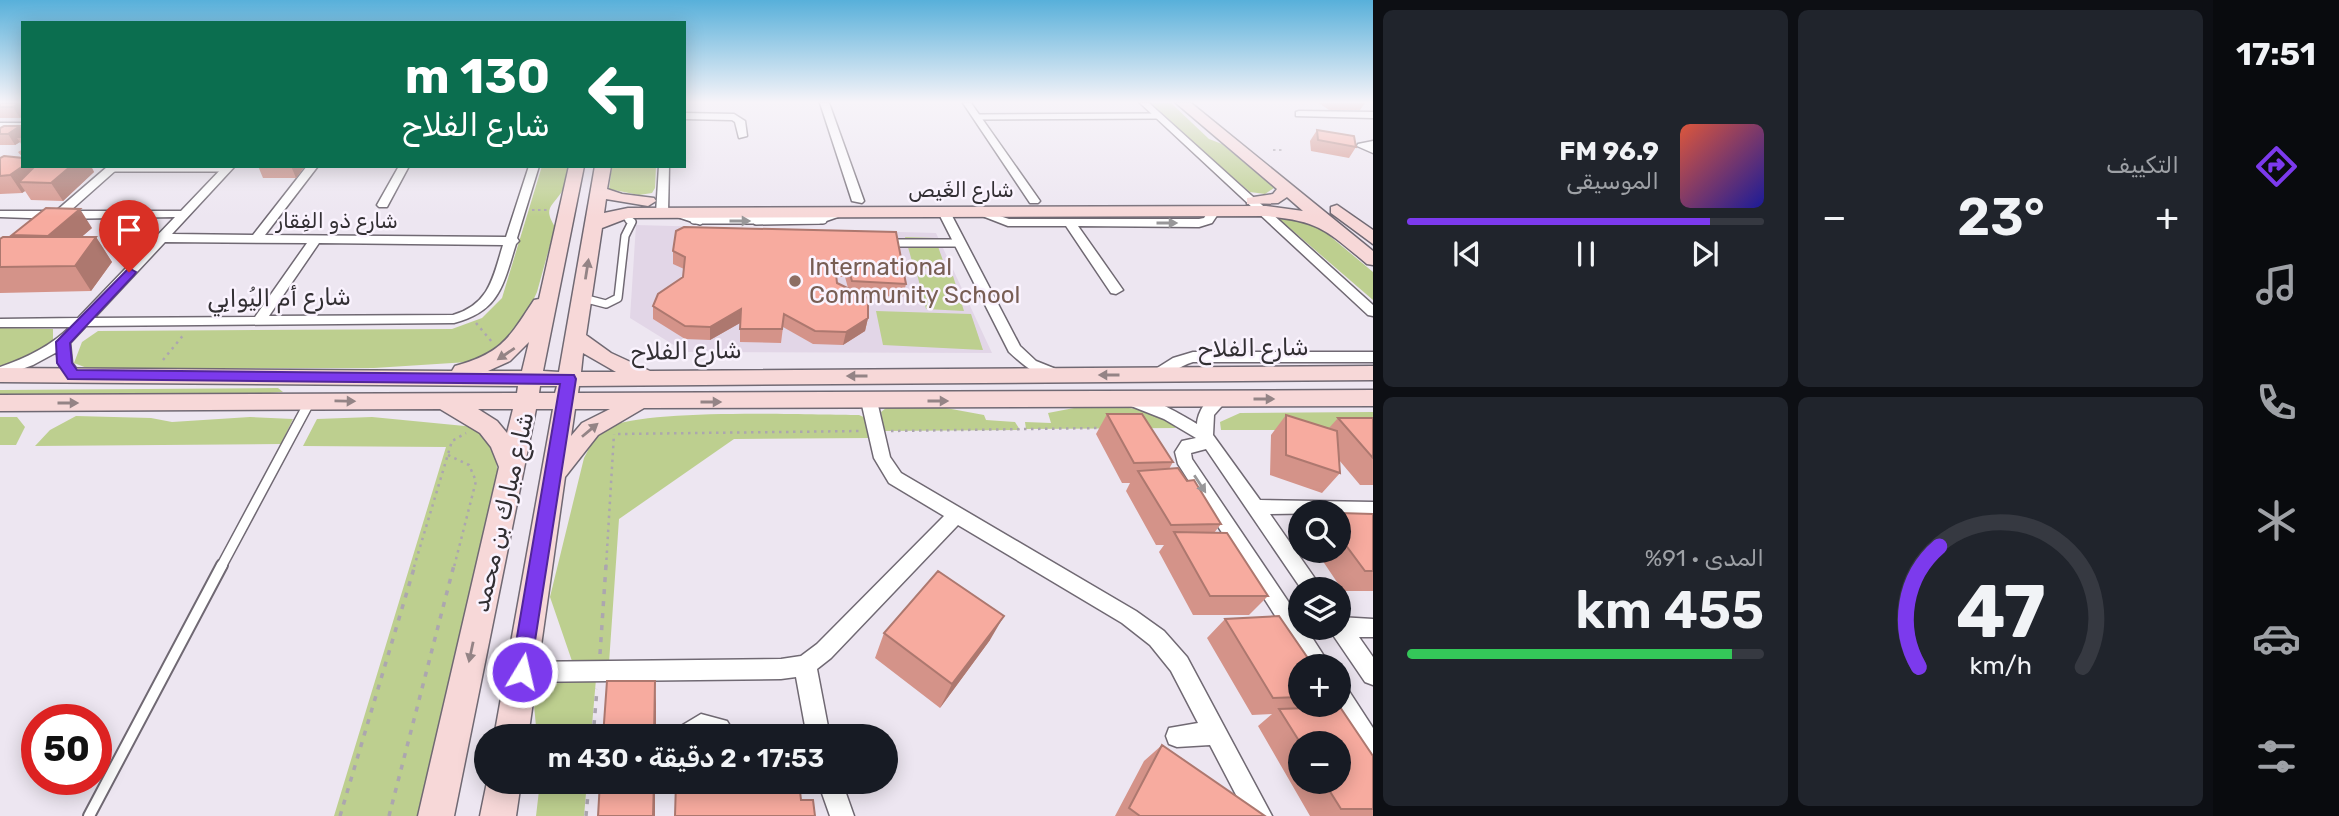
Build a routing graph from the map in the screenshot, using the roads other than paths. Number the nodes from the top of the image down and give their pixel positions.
1 (837, 141) edge
2 (993, 141) edge
3 (1186, 141) edge
4 (1229, 141) edge
5 (1251, 141) edge
6 (1373, 144) edge
7 (1373, 150) edge
8 (170, 168) edge
9 (227, 168) edge
10 (311, 168) edge
11 (403, 168) edge
12 (533, 168) edge
13 (577, 168) edge
14 (603, 168) edge
15 (664, 168) edge
16 (92, 169) dead end
17 (111, 169) junction
18 (1286, 188) junction
19 (599, 191) junction
20 (858, 201) junction
21 (1034, 201) junction
22 (383, 205) dead end
23 (1260, 206) junction
24 (1214, 211) junction
25 (944, 212) junction
26 (978, 212) junction
27 (0, 214) edge
28 (58, 214) junction
29 (183, 214) junction
30 (622, 214) junction
31 (674, 214) junction
32 (1069, 222) junction
33 (1330, 224) junction
34 (594, 225) junction
35 (39, 230) edge
36 (161, 238) junction
37 (256, 239) junction
38 (1373, 239) edge
39 (314, 240) junction
40 (513, 241) junction
41 (887, 243) edge
42 (960, 243) junction
43 (1373, 260) edge
44 (555, 277) junction
45 (1116, 290) dead end
46 (582, 298) junction
47 (1373, 312) edge
48 (258, 321) junction
49 (0, 323) edge
50 (81, 323) junction
51 (576, 337) junction
52 (63, 342) junction
53 (1014, 349) junction
54 (1298, 357) junction
55 (1373, 357) edge
56 (1373, 373) edge
57 (0, 374) edge
58 (1348, 374) junction
59 (73, 375) junction
60 (1056, 375) junction
61 (1154, 375) junction
62 (1002, 376) junction
63 (432, 377) junction
64 (651, 377) junction
65 (533, 378) junction
66 (568, 379) junction
67 (1373, 398) edge
68 (1220, 399) junction
69 (1132, 400) junction
70 (310, 401) junction
71 (869, 401) junction
72 (438, 402) junction
73 (0, 403) edge
74 (527, 403) junction
75 (565, 403) junction
76 (642, 403) junction
77 (1208, 439) junction
78 (511, 466) junction
79 (553, 475) junction
80 (1255, 507) junction
81 (1373, 509) edge
82 (956, 515) junction
83 (1304, 577) edge
84 (1351, 627) edge
85 (1373, 628) edge
86 (1348, 640) edge
87 (1311, 654) edge
88 (805, 665) junction
89 (522, 672) junction
90 (1373, 675) edge
91 (1351, 714) edge
92 (513, 724) edge
93 (816, 724) edge
94 (1216, 733) junction
95 (1177, 736) dead end
96 (1373, 748) edge
97 (502, 794) edge
98 (834, 794) edge
99 (89, 816) edge
100 (436, 816) edge
101 (498, 816) edge
102 (842, 816) edge
103 (1260, 816) edge

1 - 20 street
2 - 21 street
3 - 23 street
4 - 18 main road
5 - 38 street
6 - 7 street
8 - 17 lane
9 - 29 street
10 - 37 street
11 - 22 street
12 - 40 street
13 - 44 main road, شارع مبارك بن محمد
14 - 19 main road, شارع مبارك بن محمد
15 - 31 street
16 - 17 street
17 - 28 street
18 - 23 street, شارع الغَيص
18 - 33 main road
19 - 31 street, شارع الغَيص
19 - 34 main road, شارع مبارك بن محمد
20 - 21 street, شارع الغَيص
20 - 31 street, شارع الغَيص
21 - 23 street, شارع الغَيص
23 - 24 main road, شارع الغَيص
23 - 33 main road, شارع الغَيص
23 - 47 street
24 - 26 main road, شارع الغَيص
32 -> 24 street
25 - 26 main road, شارع الغَيص
31 -> 25 main road, شارع الغَيص
25 - 42 street
26 - 32 street
27 - 28 street
28 - 29 street
28 - 35 street
29 - 36 street
30 - 31 main road, شارع الغَيص
30 - 34 main road, شارع الغَيص
30 - 46 lane
32 - 45 street
33 - 43 main road
46 -> 34 main road, شارع مبارك بن محمد
36 - 37 street, شارع ذو الفِقار
36 - 50 street
37 - 39 street, شارع ذو الفِقار
39 - 40 street, شارع ذو الفِقار
39 - 48 street
40 - 48 street, شارع أم اليُوابِي
41 - 42 lane
42 - 53 street
44 -> 63 main road
44 - 65 main road, شارع مبارك بن محمد
46 - 51 main road, شارع مبارك بن محمد
48 - 50 street, شارع أم اليُوابِي
49 - 50 street, شارع أم اليُوابِي
50 - 52 street
51 - 64 main road
51 - 66 main road, شارع مبارك بن محمد
52 - 57 street
52 - 59 street
53 - 60 street
53 - 62 street
54 - 55 street
54 - 58 street
54 - 61 street
56 - 58 main road, شارع الفلاح
57 - 59 main road, شارع الفلاح
58 - 61 main road, شارع الفلاح
59 - 63 main road, شارع الفلاح
61 -> 60 main road, شارع الفلاح
60 - 62 main road, شارع الفلاح
62 -> 64 main road, شارع الفلاح
63 - 65 main road, شارع الفلاح
64 - 66 main road, شارع الفلاح
65 - 66 main road, شارع الفلاح
65 - 74 main road, شارع مبارك بن محمد
66 - 75 main road, شارع مبارك بن محمد
68 -> 67 main road, شارع الفلاح
68 - 69 main road, شارع الفلاح
68 - 77 street
71 -> 69 main road, شارع الفلاح
69 - 77 street
70 -> 72 main road, شارع الفلاح
73 -> 70 main road, شارع الفلاح
70 - 99 lane
76 -> 71 main road, شارع الفلاح
71 - 82 street
72 - 74 main road, شارع الفلاح
72 - 78 main road
74 - 75 main road, شارع الفلاح
74 - 78 main road, شارع مبارك بن محمد
75 - 76 main road, شارع الفلاح
75 - 79 main road, شارع مبارك بن محمد
79 -> 76 main road
77 - 80 street
77 -> 87 street
78 -> 100 main road, شارع مبارك بن محمد
79 - 89 main road, شارع مبارك بن محمد
80 - 81 street
80 - 83 street
82 - 88 street
82 - 94 street
84 - 85 street
86 - 90 street
88 - 89 street
88 - 93 street
89 - 92 main road, شارع مبارك بن محمد
91 - 96 street
94 - 95 street
94 - 103 street
97 - 101 main road
98 - 102 street

